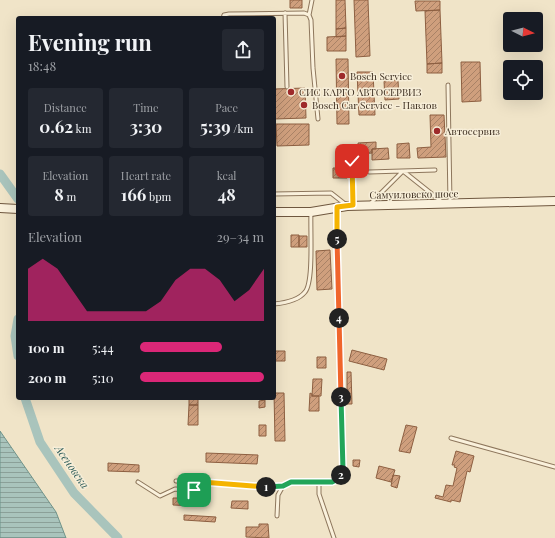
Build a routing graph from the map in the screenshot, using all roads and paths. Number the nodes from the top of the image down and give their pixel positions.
1 (312, 0) edge
2 (285, 13) junction
3 (309, 15) junction
4 (224, 16) edge
5 (448, 85) dead end
6 (287, 87) dead end
7 (318, 119) dead end
8 (342, 162) dead end
9 (435, 170) dead end
10 (403, 171) junction
11 (369, 172) dead end
12 (276, 194) edge
13 (555, 201) edge
14 (447, 203) junction
15 (368, 205) junction
16 (350, 206) junction
17 (337, 207) junction
18 (2, 208) edge
19 (16, 209) edge
20 (276, 212) edge
21 (311, 212) junction
22 (276, 304) edge
23 (451, 438) dead end
24 (555, 467) edge
25 (176, 481) dead end
26 (138, 482) dead end
27 (202, 482) junction
28 (319, 482) junction
29 (283, 486) junction
30 (277, 516) dead end
31 (334, 538) edge

1 - 3 lane
2 - 3 lane
2 - 4 lane
2 - 6 lane
3 - 7 lane
5 - 14 lane
8 - 16 lane
9 - 10 lane
10 - 11 lane
10 - 14 lane
10 - 15 lane
12 - 16 lane
13 - 14 street, Самуиловско шосе
14 - 15 street, Самуиловско шосе
15 - 16 street, Самуиловско шосе
16 - 17 street, Самуиловско шосе
17 - 21 street, Самуиловско шосе
17 - 28 lane
18 - 19 street
20 - 21 street, Самуиловско шосе
21 - 22 lane
23 - 24 lane
25 - 27 lane
26 - 27 lane
27 - 29 lane
28 - 29 lane
28 - 31 lane
29 - 30 lane

